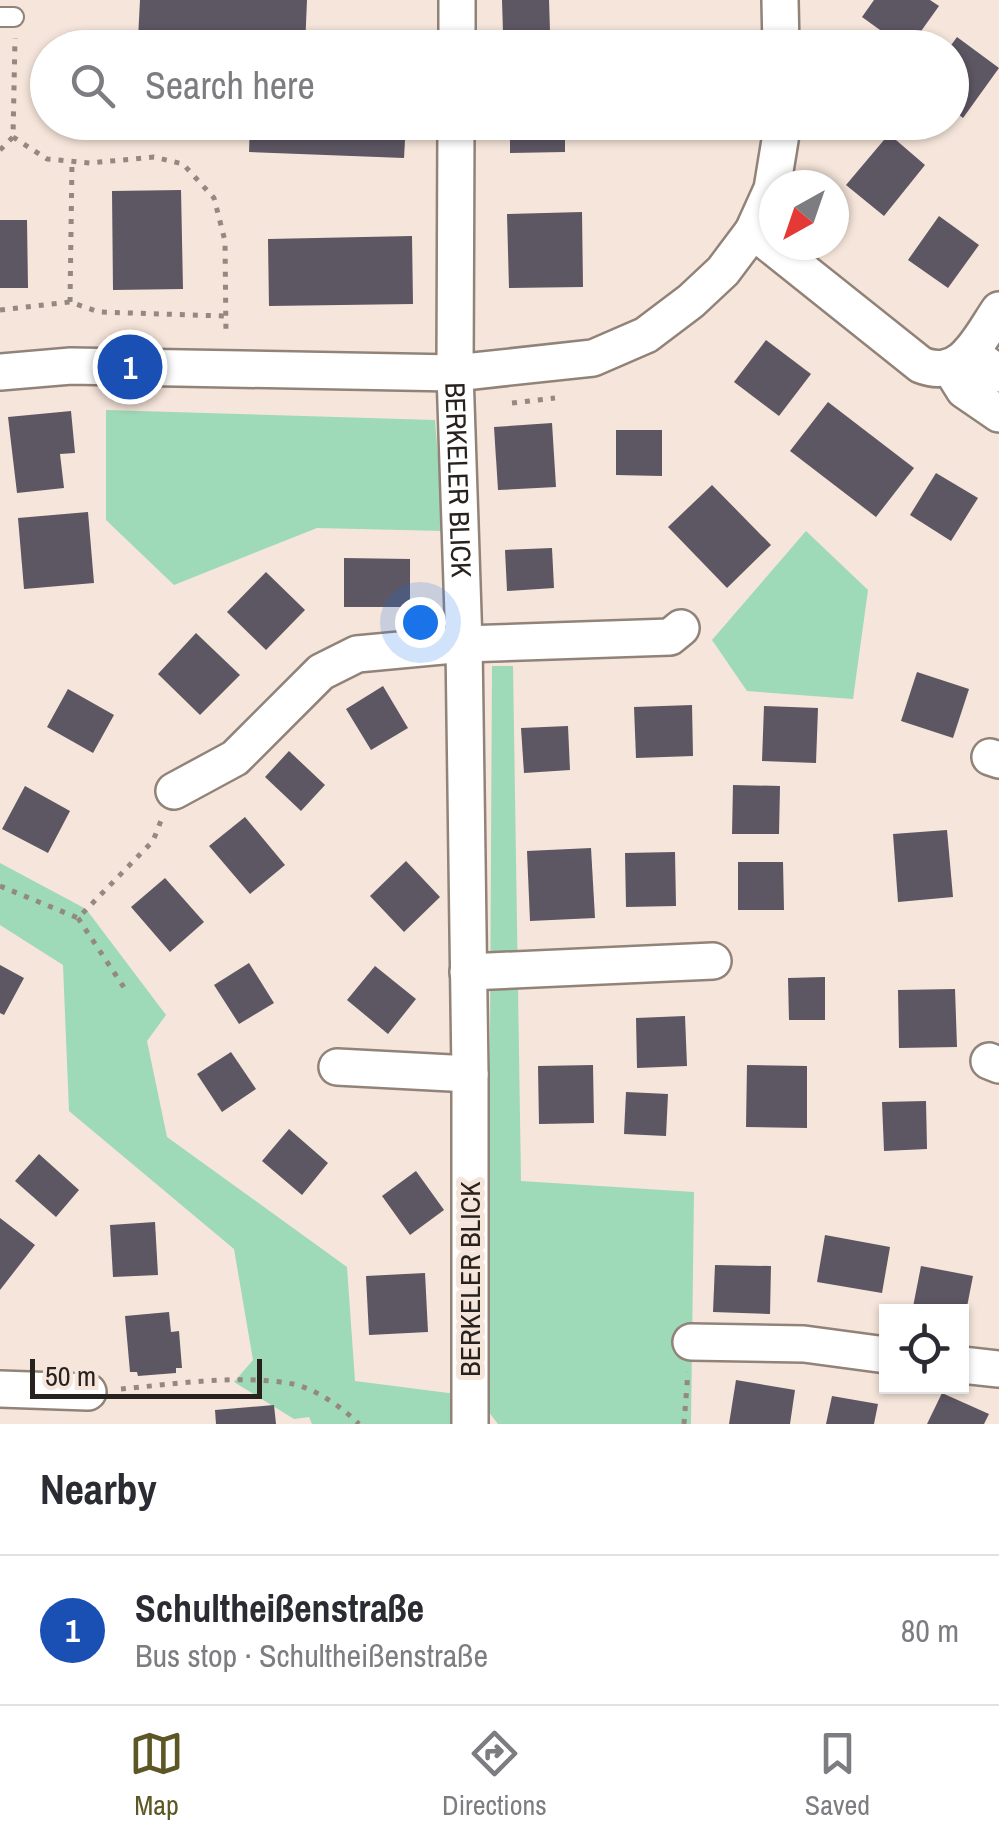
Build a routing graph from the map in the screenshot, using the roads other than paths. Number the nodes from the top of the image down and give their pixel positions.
1 (457, 0) edge
2 (780, 0) edge
3 (456, 30) edge
4 (781, 30) edge
5 (456, 140) edge
6 (780, 140) edge
7 (752, 231) junction
8 (999, 310) edge
9 (961, 361) junction
10 (0, 372) edge
11 (456, 373) junction
12 (999, 374) edge
13 (999, 414) edge
14 (681, 628) dead end
15 (464, 644) junction
16 (174, 791) road end
17 (713, 961) dead end
18 (468, 972) junction
19 (337, 1067) dead end
20 (470, 1074) junction
21 (691, 1342) road end
22 (879, 1354) edge
23 (969, 1365) edge
24 (999, 1370) edge
25 (0, 1390) edge
26 (88, 1392) road end
27 (470, 1424) edge

1 - 3 street
2 - 4 street
5 - 11 street, BERKELER BLICK
6 - 7 street
7 - 9 street
7 - 11 street
8 - 9 street
9 - 12 street
9 - 13 street
10 - 11 street
11 - 15 street, BERKELER BLICK
14 - 15 street
15 - 16 street
15 - 18 street, BERKELER BLICK
17 - 18 street
18 - 20 street, BERKELER BLICK
19 - 20 street
20 - 27 street, BERKELER BLICK
21 - 22 street
23 - 24 street
25 - 26 street

